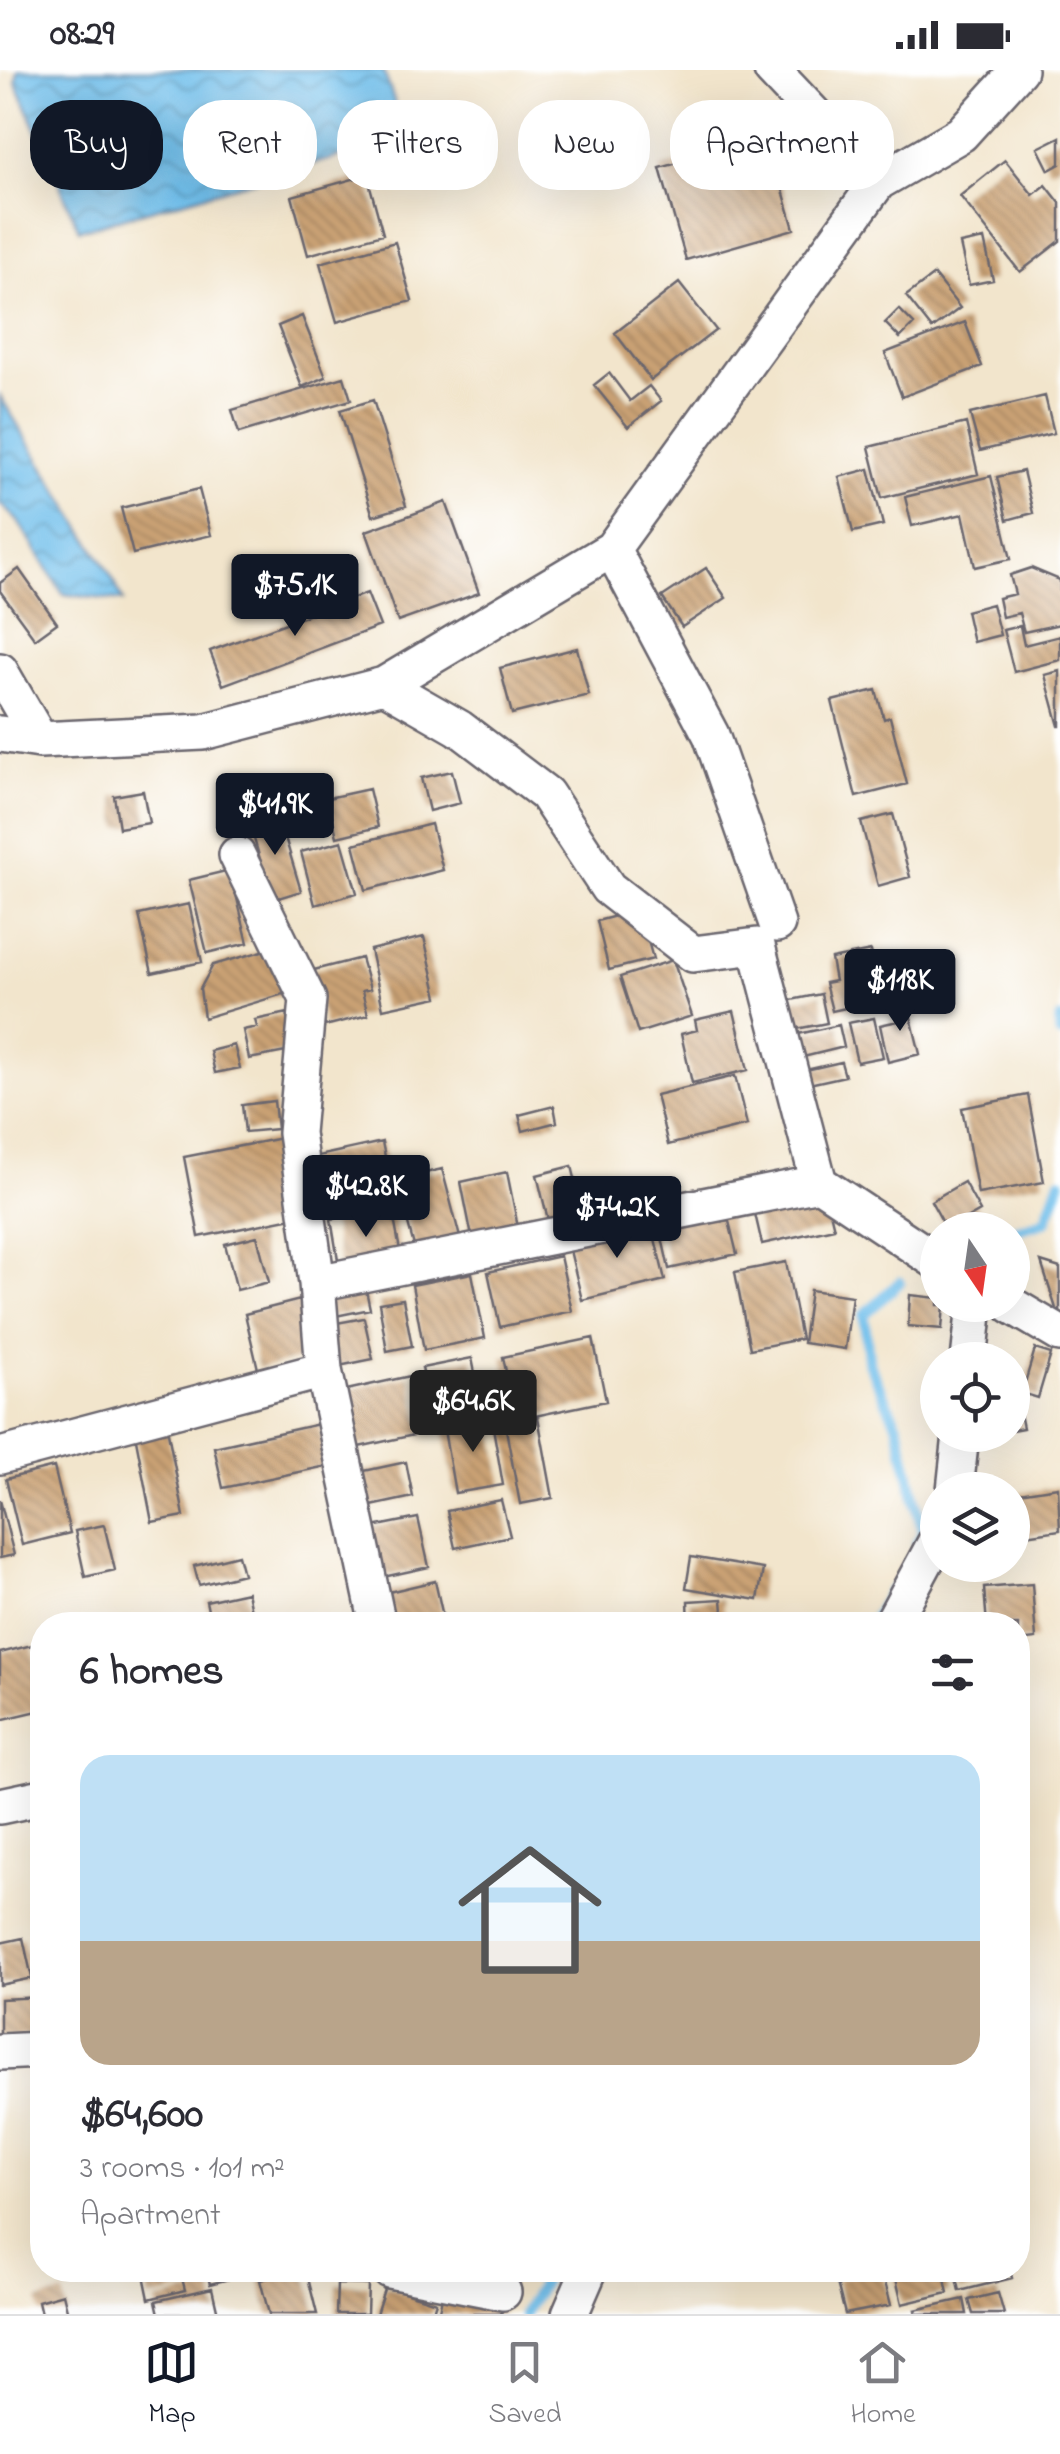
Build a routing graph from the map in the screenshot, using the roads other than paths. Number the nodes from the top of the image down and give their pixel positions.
1 (772, 70) edge
2 (1019, 70) edge
3 (800, 100) edge
4 (894, 173) edge
5 (872, 190) edge
6 (612, 549) junction
7 (0, 671) edge
8 (384, 686) junction
9 (0, 734) edge
10 (40, 740) junction
11 (237, 856) dead end
12 (777, 924) dead end
13 (819, 1183) junction
14 (920, 1250) edge
15 (317, 1283) junction
16 (1030, 1316) edge
17 (1060, 1334) edge
18 (324, 1370) junction
19 (0, 1456) edge
20 (920, 1571) edge
21 (375, 1612) edge
22 (898, 1612) edge
23 (30, 1800) edge
24 (0, 1806) edge
25 (30, 2051) edge
26 (0, 2052) edge
27 (452, 2282) edge
28 (584, 2282) edge
29 (504, 2292) dead end
30 (570, 2314) edge

1 - 3 street
2 - 4 street
5 - 6 street
6 - 8 street
6 - 12 street
7 - 10 street
8 - 10 street
8 - 13 street
9 - 10 street
11 - 15 street
13 - 14 street
13 - 15 street
15 - 18 street
16 - 17 street
18 - 19 street
18 - 21 street
20 - 22 street
23 - 24 street
25 - 26 street
27 - 29 street
28 - 30 street

